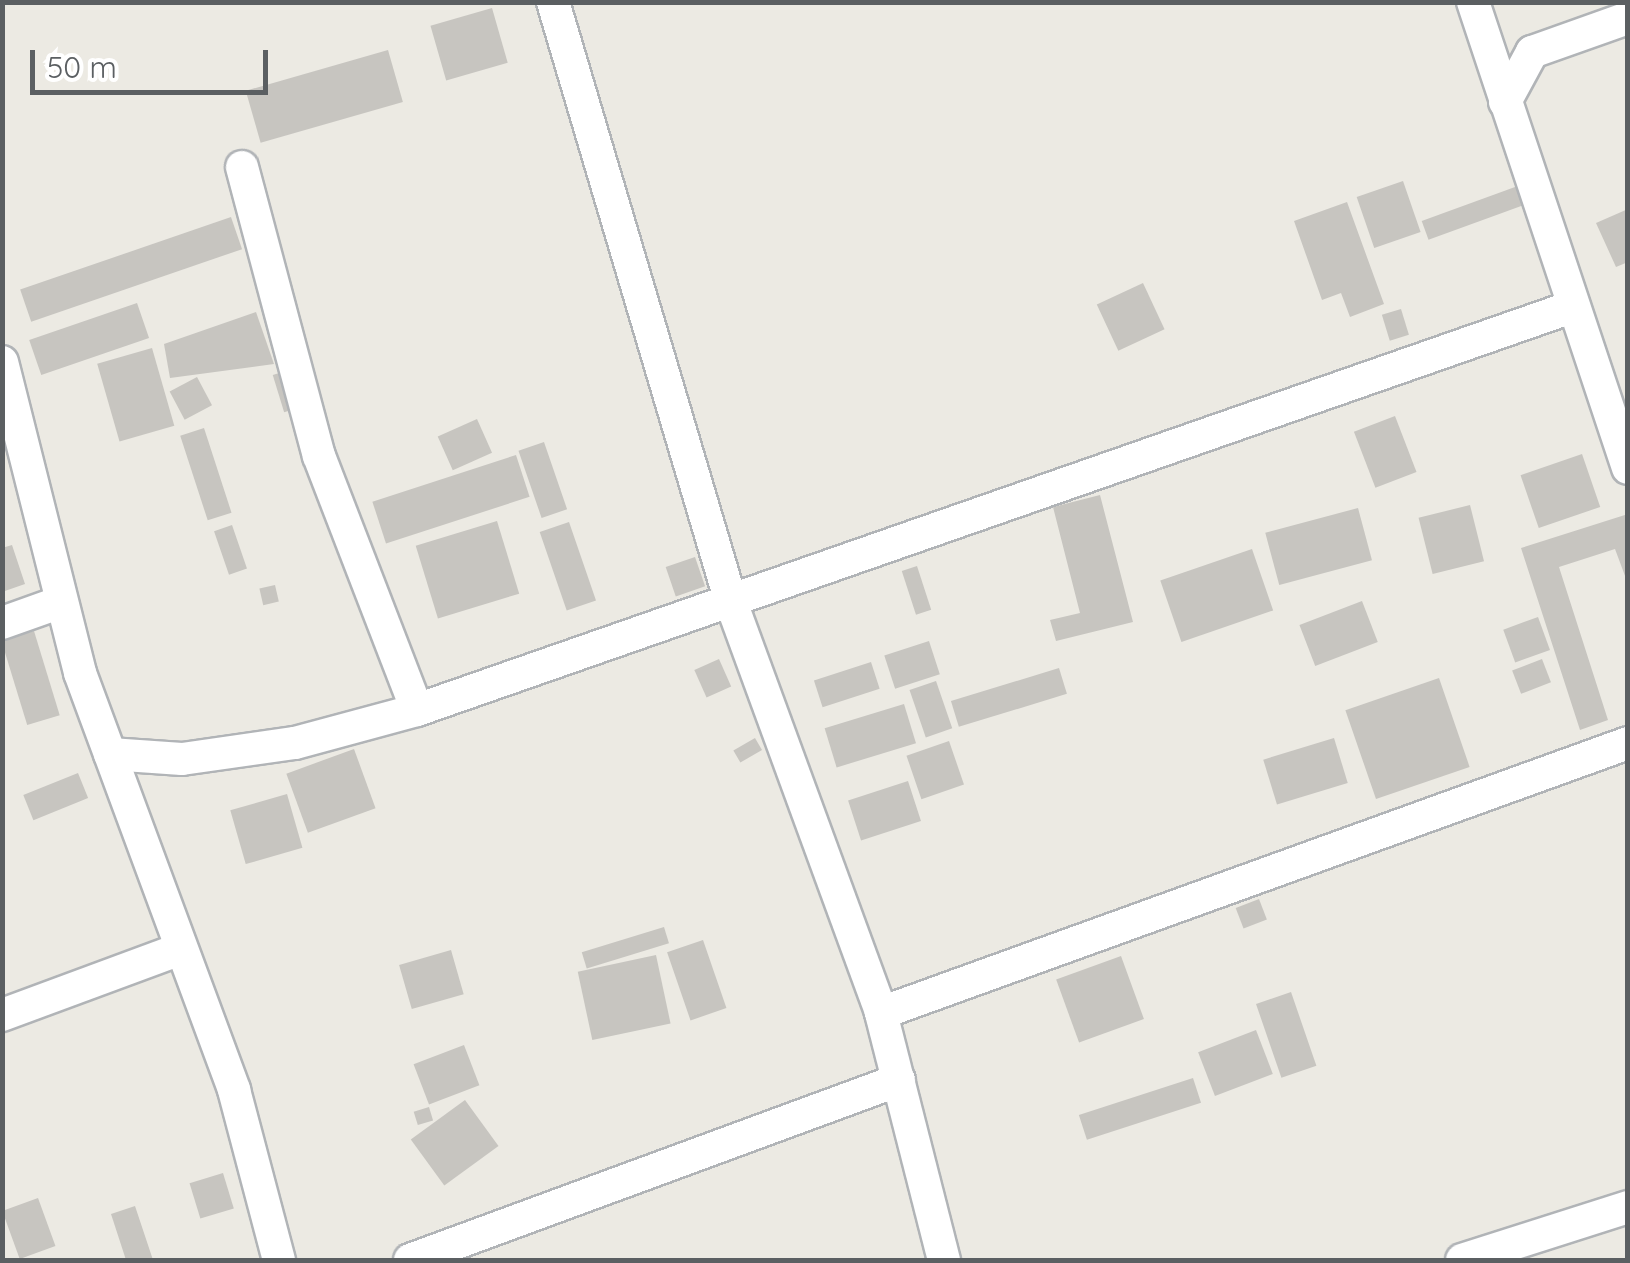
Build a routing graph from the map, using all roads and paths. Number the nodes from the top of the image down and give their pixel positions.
1 (553, 2) edge
2 (1473, 2) edge
3 (1628, 18) edge
4 (1505, 102) junction
5 (242, 167) dead end
6 (1569, 308) junction
7 (2, 362) edge
8 (1628, 468) edge
9 (61, 602) junction
10 (731, 602) junction
11 (2, 623) edge
12 (417, 710) junction
13 (1628, 743) edge
14 (110, 754) junction
15 (178, 950) junction
16 (2, 1014) edge
17 (880, 1014) junction
18 (899, 1080) junction
19 (1628, 1207) edge
20 (279, 1260) edge
21 (410, 1260) edge
22 (944, 1260) edge
23 (1462, 1260) edge

1 - 10 street
2 - 4 street
3 - 4 street
4 - 6 street
5 - 12 street
6 - 8 street
6 - 10 street
7 - 9 street
9 - 11 street
9 - 14 street
10 - 12 street
10 - 17 street
12 - 14 street
13 - 17 street
14 - 15 street
15 - 16 street
15 - 20 street
17 - 18 street
18 - 21 street
18 - 22 street
19 - 23 street

